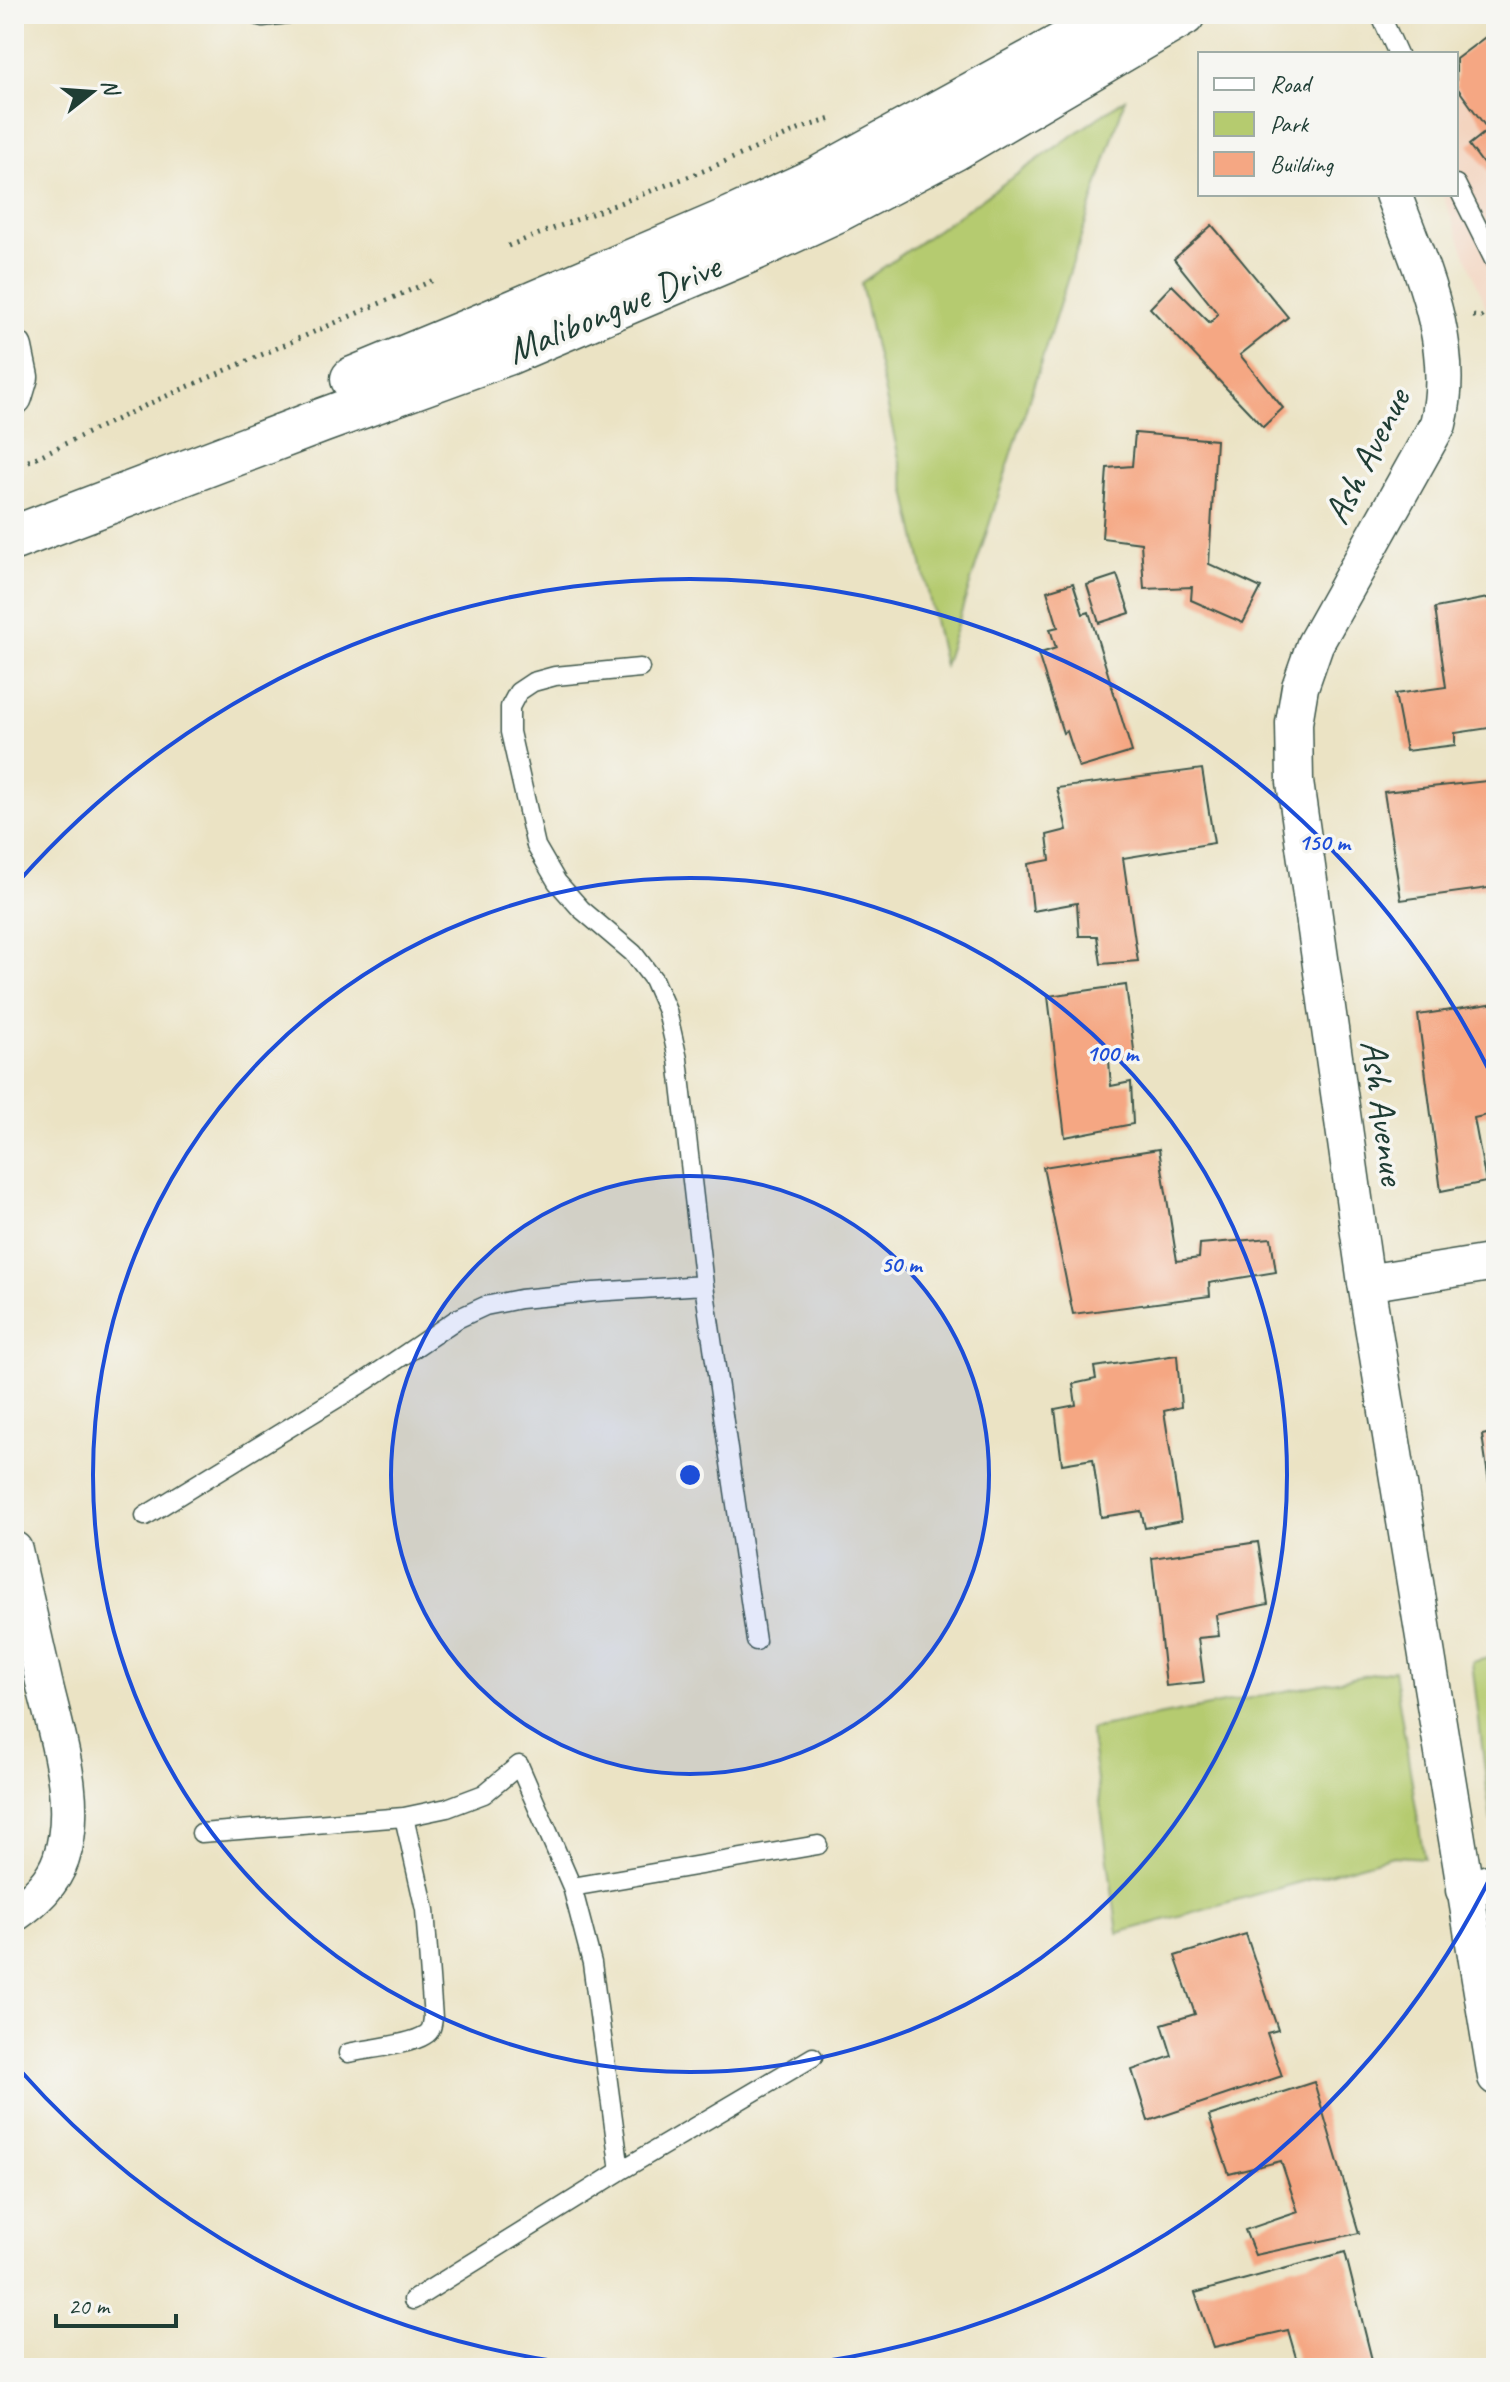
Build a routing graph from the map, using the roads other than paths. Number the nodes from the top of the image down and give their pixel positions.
1 (252, 14) edge
2 (288, 14) edge
3 (1119, 14) edge
4 (1183, 14) edge
5 (1380, 14) edge
6 (1082, 26) edge
7 (1397, 52) edge
8 (1458, 188) edge
9 (1394, 196) edge
10 (1496, 264) edge
11 (14, 348) edge
12 (14, 397) edge
13 (14, 514) edge
14 (14, 538) edge
15 (640, 668) dead end
16 (1496, 1262) edge
17 (1366, 1283) junction
18 (704, 1285) junction
19 (145, 1516) dead end
20 (14, 1550) edge
21 (756, 1641) dead end
22 (404, 1817) junction
23 (201, 1833) dead end
24 (818, 1845) dead end
25 (1480, 1885) edge
26 (572, 1887) junction
27 (14, 1914) edge
28 (348, 2053) dead end
29 (813, 2057) dead end
30 (1496, 2077) edge
31 (620, 2171) junction
32 (413, 2300) dead end

1 - 2 lane
3 - 6 main road, Malibongwe Drive
4 - 14 main road, Malibongwe Drive
5 - 7 lane
6 - 13 main road, Malibongwe Drive
8 - 10 lane
9 - 17 street, Ash Avenue
11 - 12 street
15 - 18 lane
16 - 17 street
17 - 25 street, Ash Avenue
18 - 19 lane
18 - 21 lane
20 - 27 street
22 - 23 lane
22 - 26 lane
22 - 28 lane
24 - 26 lane
25 - 30 street, Ash Avenue
26 - 31 lane
29 - 31 lane
31 - 32 lane

